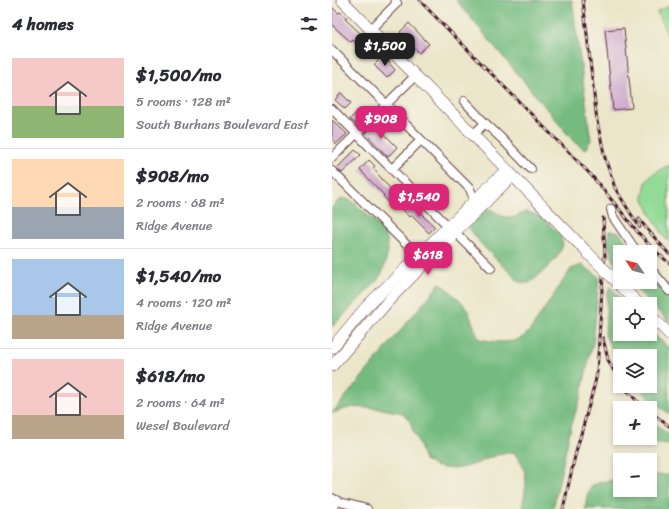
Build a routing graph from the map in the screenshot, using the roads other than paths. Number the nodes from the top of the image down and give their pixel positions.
1 (342, 0) edge
2 (395, 0) edge
3 (371, 29) junction
4 (332, 50) edge
5 (416, 75) junction
6 (464, 101) dead end
7 (386, 105) junction
8 (332, 109) edge
9 (485, 124) junction
10 (357, 134) junction
11 (473, 135) junction
12 (421, 140) junction
13 (332, 158) edge
14 (392, 169) junction
15 (532, 169) dead end
16 (332, 171) edge
17 (509, 173) junction
18 (474, 202) junction
19 (611, 210) dead end
20 (452, 230) junction
21 (632, 245) edge
22 (419, 257) junction
23 (491, 268) dead end
24 (657, 276) edge
25 (669, 291) edge
26 (632, 297) edge
27 (657, 322) edge
28 (669, 334) edge
29 (332, 348) edge
30 (332, 366) edge
31 (334, 499) edge
32 (333, 509) edge
33 (367, 509) edge

1 - 3 main road
2 - 3 street
3 - 5 main road
4 - 7 street
5 - 7 street
5 - 11 main road
6 - 9 street
7 - 10 street
7 - 12 street
8 - 10 street
9 - 11 street
9 - 15 street
10 - 13 street
10 - 14 street
11 - 17 main road
12 - 14 street
12 - 18 street
14 - 20 street
16 - 22 street
17 - 18 main road
17 - 20 main road
17 - 26 main road, bridge
18 - 20 main road
19 - 21 street
20 - 22 main road
20 - 23 street
20 - 30 main road
22 - 29 main road
24 - 25 street
27 - 28 main road
31 - 32 street
31 - 33 street

